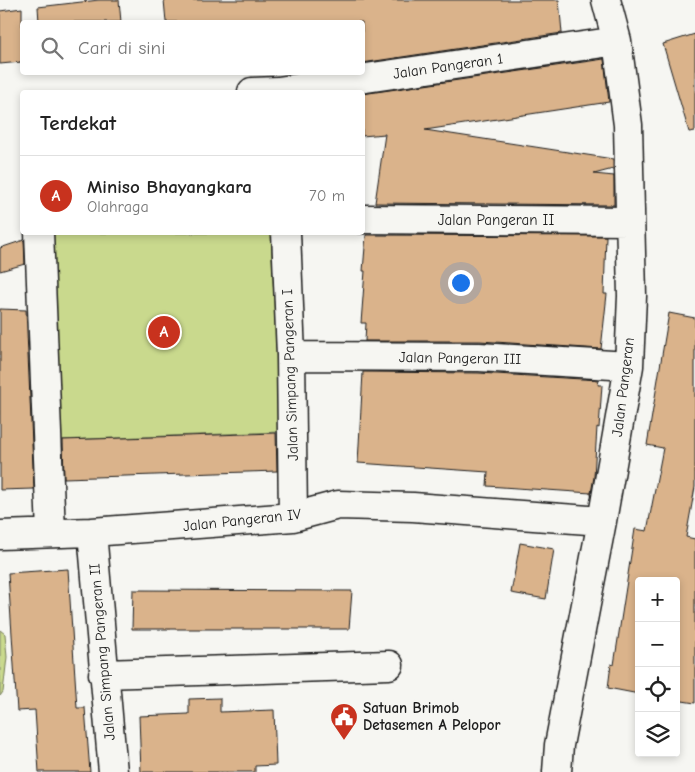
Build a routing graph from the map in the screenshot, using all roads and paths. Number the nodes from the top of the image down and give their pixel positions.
1 (606, 0) edge
2 (617, 40) junction
3 (291, 90) edge
4 (365, 219) edge
5 (629, 221) junction
6 (39, 235) edge
7 (286, 235) edge
8 (291, 356) junction
9 (629, 366) junction
10 (293, 517) junction
11 (602, 521) junction
12 (92, 532) junction
13 (51, 533) junction
14 (0, 536) edge
15 (389, 664) dead end
16 (103, 674) junction
17 (113, 772) edge
18 (557, 772) edge

1 - 2 street, Jalan Pangeran
2 - 3 street, Jalan Pangeran 1
2 - 5 street, Jalan Pangeran
4 - 5 street, Jalan Pangeran II
5 - 9 street, Jalan Pangeran
6 - 13 street
7 - 8 street, Jalan Simpang Pangeran I
8 - 9 street, Jalan Pangeran III
8 - 10 street, Jalan Simpang Pangeran I
9 - 11 street, Jalan Pangeran
10 - 11 street, Jalan Pangeran IV
10 - 12 street, Jalan Pangeran IV
11 - 18 street, Jalan Pangeran
12 - 13 street, Jalan Pangeran IV
12 - 16 street, Jalan Simpang Pangeran II
13 - 14 street, Jalan Pangeran IV
15 - 16 street
16 - 17 street, Jalan Simpang Pangeran II

